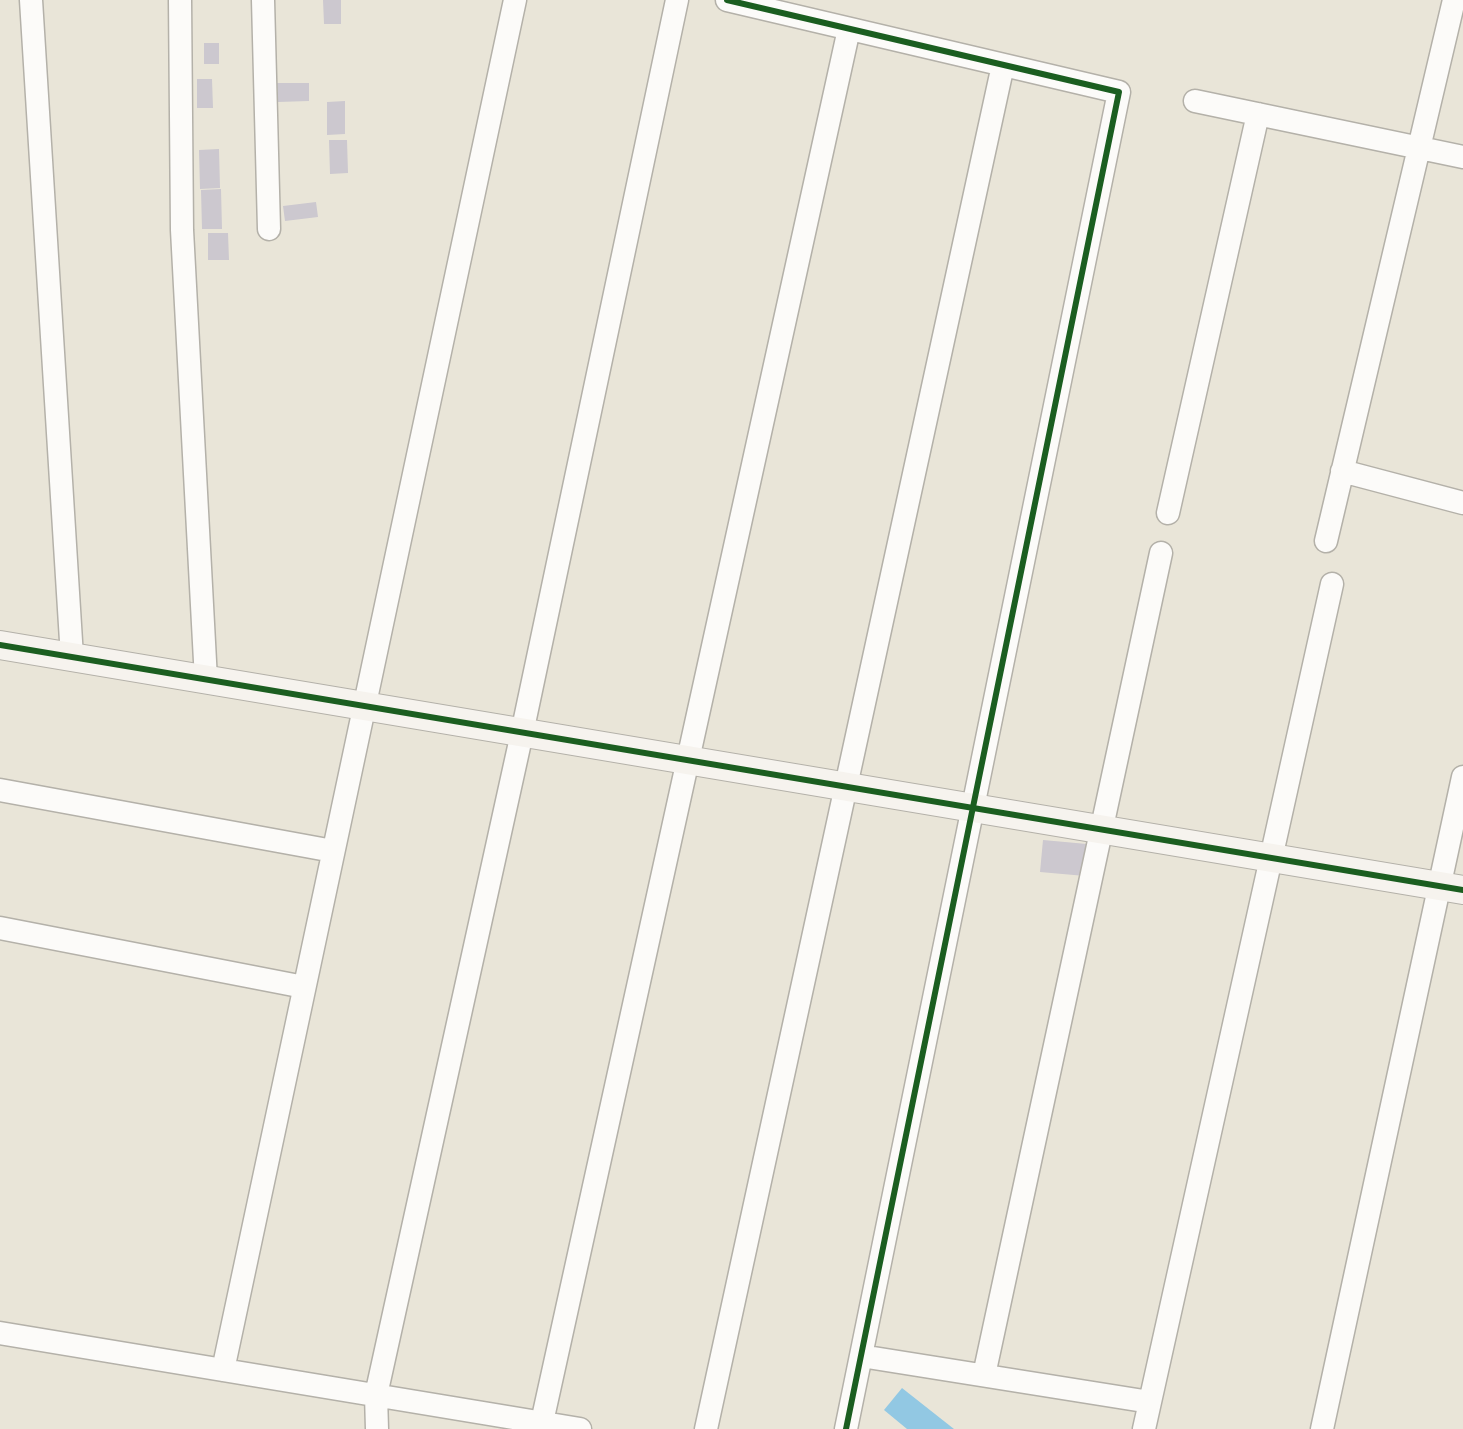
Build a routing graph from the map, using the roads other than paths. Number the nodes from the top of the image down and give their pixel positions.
1 (31, 0) edge
2 (180, 0) edge
3 (263, 0) edge
4 (515, 0) edge
5 (677, 0) edge
6 (727, 0) edge
7 (1454, 0) edge
8 (849, 29) junction
9 (1003, 65) junction
10 (1195, 101) dead end
11 (1258, 114) junction
12 (1419, 148) junction
13 (1463, 157) edge
14 (269, 229) dead end
15 (1342, 471) junction
16 (1463, 504) edge
17 (1168, 513) dead end
18 (1326, 541) dead end
19 (1162, 552) dead end
20 (1332, 584) dead end
21 (0, 645) edge
22 (72, 657) junction
23 (206, 680) junction
24 (364, 707) junction
25 (522, 733) junction
26 (688, 761) junction
27 (1463, 777) edge
28 (846, 787) junction
29 (0, 790) edge
30 (973, 809) junction
31 (1101, 830) junction
32 (333, 851) junction
33 (1271, 858) junction
34 (1451, 888) edge
35 (0, 928) edge
36 (304, 987) junction
37 (0, 1333) edge
38 (861, 1356) junction
39 (223, 1370) junction
40 (984, 1375) junction
41 (376, 1395) junction
42 (1150, 1402) junction
43 (550, 1425) edge
44 (377, 1429) edge
45 (580, 1429) edge
46 (706, 1429) edge
47 (846, 1429) edge
48 (1144, 1429) edge
49 (1322, 1429) edge

1 - 22 street
2 - 23 street
3 - 14 street
4 - 24 street
5 - 25 street
6 - 8 street
7 - 12 street
8 - 9 street
8 - 26 street
9 - 28 street
9 - 30 street
10 - 11 street
11 - 12 street
11 - 17 street
12 - 13 street
12 - 15 street
15 - 16 street
15 - 18 street
19 - 31 street
20 - 33 street
21 - 22 street
22 - 23 street
23 - 24 street
24 - 25 street
24 - 32 street
25 - 26 street
25 - 41 street
26 - 28 street
26 - 43 street
27 - 34 street
28 - 30 street
28 - 46 street
29 - 32 street
30 - 31 street
30 - 38 street
31 - 33 street
31 - 40 street
32 - 36 street
33 - 34 street
33 - 42 street
34 - 49 street
35 - 36 street
36 - 39 street
37 - 39 street
38 - 40 street
38 - 47 street
39 - 41 street
40 - 42 street
41 - 43 street
41 - 44 street
42 - 48 street
43 - 45 street

